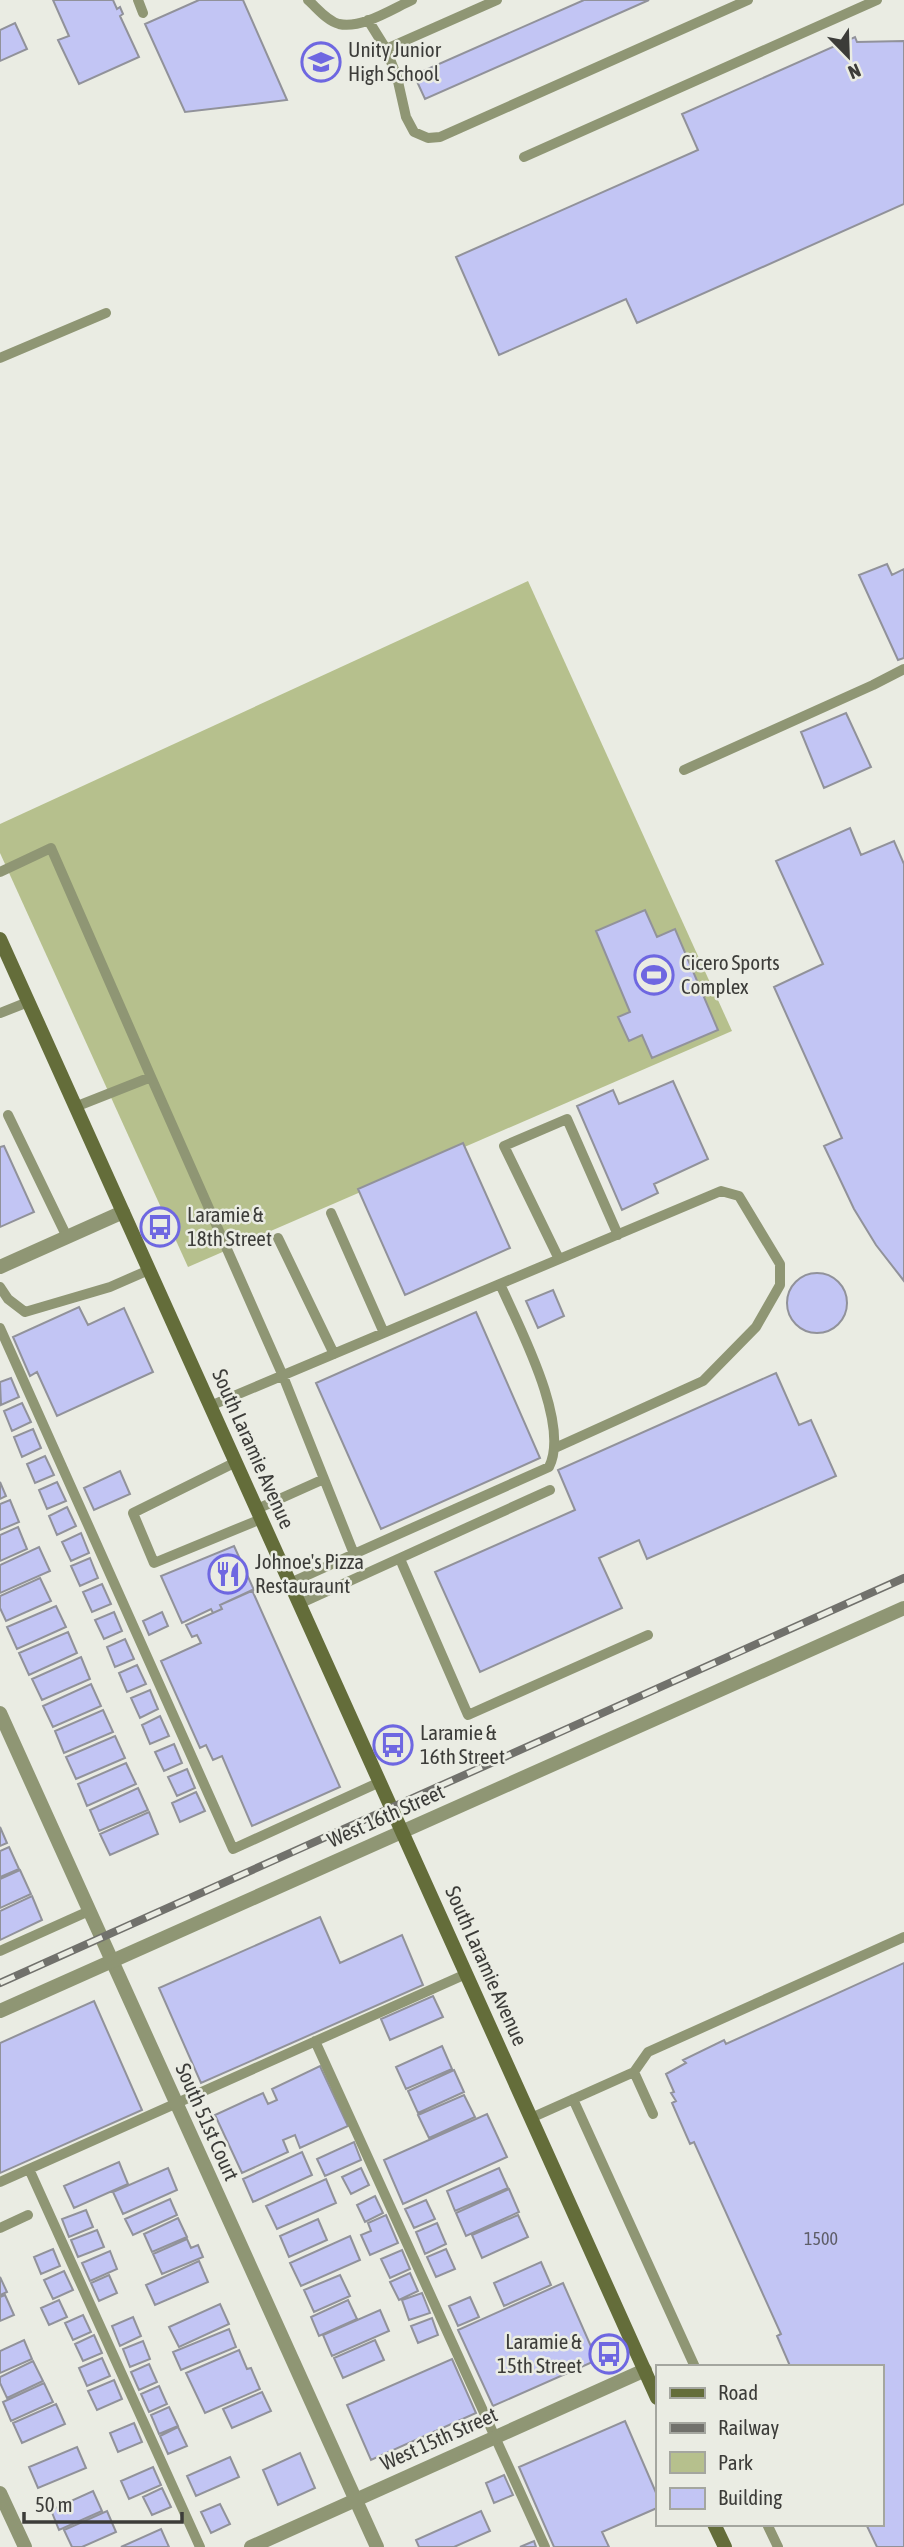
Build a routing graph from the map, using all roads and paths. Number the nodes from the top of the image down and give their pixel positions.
1 (138, 0) edge
2 (308, 0) edge
3 (412, 0) edge
4 (497, 0) edge
5 (748, 0) edge
6 (877, 0) edge
7 (143, 13) dead end
8 (368, 20) junction
9 (386, 49) junction
10 (524, 157) dead end
11 (106, 313) dead end
12 (0, 358) edge
13 (904, 669) edge
14 (684, 770) dead end
15 (0, 872) edge
16 (0, 939) edge
17 (28, 1002) junction
18 (0, 1013) edge
19 (150, 1077) junction
20 (75, 1107) junction
21 (8, 1115) dead end
22 (123, 1212) junction
23 (331, 1213) dead end
24 (618, 1235) junction
25 (67, 1237) junction
26 (278, 1238) dead end
27 (559, 1259) junction
28 (0, 1267) edge
29 (149, 1270) junction
30 (500, 1284) junction
31 (3, 1291) edge
32 (0, 1328) edge
33 (384, 1333) junction
34 (334, 1354) junction
35 (283, 1376) junction
36 (211, 1406) junction
37 (555, 1448) junction
38 (236, 1462) junction
39 (324, 1479) junction
40 (550, 1490) dead end
41 (259, 1514) junction
42 (354, 1554) junction
43 (400, 1559) junction
44 (290, 1583) junction
45 (299, 1604) junction
46 (904, 1608) edge
47 (648, 1635) dead end
48 (0, 1713) edge
49 (380, 1782) junction
50 (402, 1832) junction
51 (89, 1911) junction
52 (904, 1937) edge
53 (0, 1951) edge
54 (112, 1961) junction
55 (466, 1974) junction
56 (0, 2011) edge
57 (315, 2041) junction
58 (634, 2072) junction
59 (573, 2099) junction
60 (176, 2103) junction
61 (653, 2114) dead end
62 (531, 2118) junction
63 (29, 2169) junction
64 (0, 2182) edge
65 (28, 2216) dead end
66 (0, 2228) edge
67 (694, 2365) edge
68 (645, 2370) junction
69 (656, 2396) edge
70 (495, 2437) junction
71 (0, 2493) edge
72 (355, 2500) junction
73 (715, 2526) edge
74 (768, 2526) edge
75 (24, 2547) edge
76 (200, 2547) edge
77 (251, 2547) edge
78 (377, 2547) edge
79 (545, 2547) edge
80 (724, 2547) edge
81 (778, 2547) edge

1 - 7 lane
2 - 8 lane
3 - 8 lane
4 - 9 lane
5 - 9 lane
6 - 10 lane
8 - 9 lane
11 - 12 lane
13 - 14 lane
15 - 19 lane
16 - 17 main road, South Laramie Avenue
17 - 18 lane
17 - 20 main road, South Laramie Avenue
19 - 20 lane
19 - 35 lane
20 - 22 main road, South Laramie Avenue
21 - 25 lane
22 - 25 street
22 - 29 main road, South Laramie Avenue
23 - 33 lane
24 - 27 lane
24 - 27 lane
24 - 37 lane
25 - 28 street
26 - 34 lane
27 - 30 lane
29 - 31 lane
29 - 36 main road, South Laramie Avenue
30 - 33 lane
30 - 37 lane
32 - 49 lane
33 - 34 lane
34 - 35 lane
35 - 36 lane
35 - 39 lane
36 - 38 main road, South Laramie Avenue
37 - 42 lane
38 - 41 main road, South Laramie Avenue
38 - 41 lane
39 - 41 lane
39 - 42 lane
40 - 43 lane
41 - 44 main road, South Laramie Avenue
42 - 44 lane
43 - 45 lane
43 - 47 lane
44 - 45 main road, South Laramie Avenue
45 - 49 main road, South Laramie Avenue
46 - 50 street, West 16th Street
48 - 51 street, South 51st Court
49 - 50 main road, South Laramie Avenue
50 - 54 street, West 16th Street
50 - 55 main road, South Laramie Avenue
51 - 53 lane
51 - 54 street, South 51st Court
52 - 58 lane
54 - 56 street, West 16th Street
54 - 60 street, South 51st Court
55 - 57 lane
55 - 62 main road, South Laramie Avenue
57 - 60 lane
57 - 70 lane
58 - 59 lane
58 - 61 lane
59 - 62 lane
59 - 67 lane
60 - 63 lane
60 - 72 street, South 51st Court
62 - 68 main road, South Laramie Avenue
63 - 64 lane
63 - 76 lane
65 - 66 lane
68 - 69 main road, South Laramie Avenue
68 - 70 street, West 15th Street
70 - 72 street, West 15th Street
70 - 79 lane
71 - 75 street
72 - 77 street, West 15th Street
72 - 78 street, South 51st Court
73 - 80 main road
74 - 81 lane

